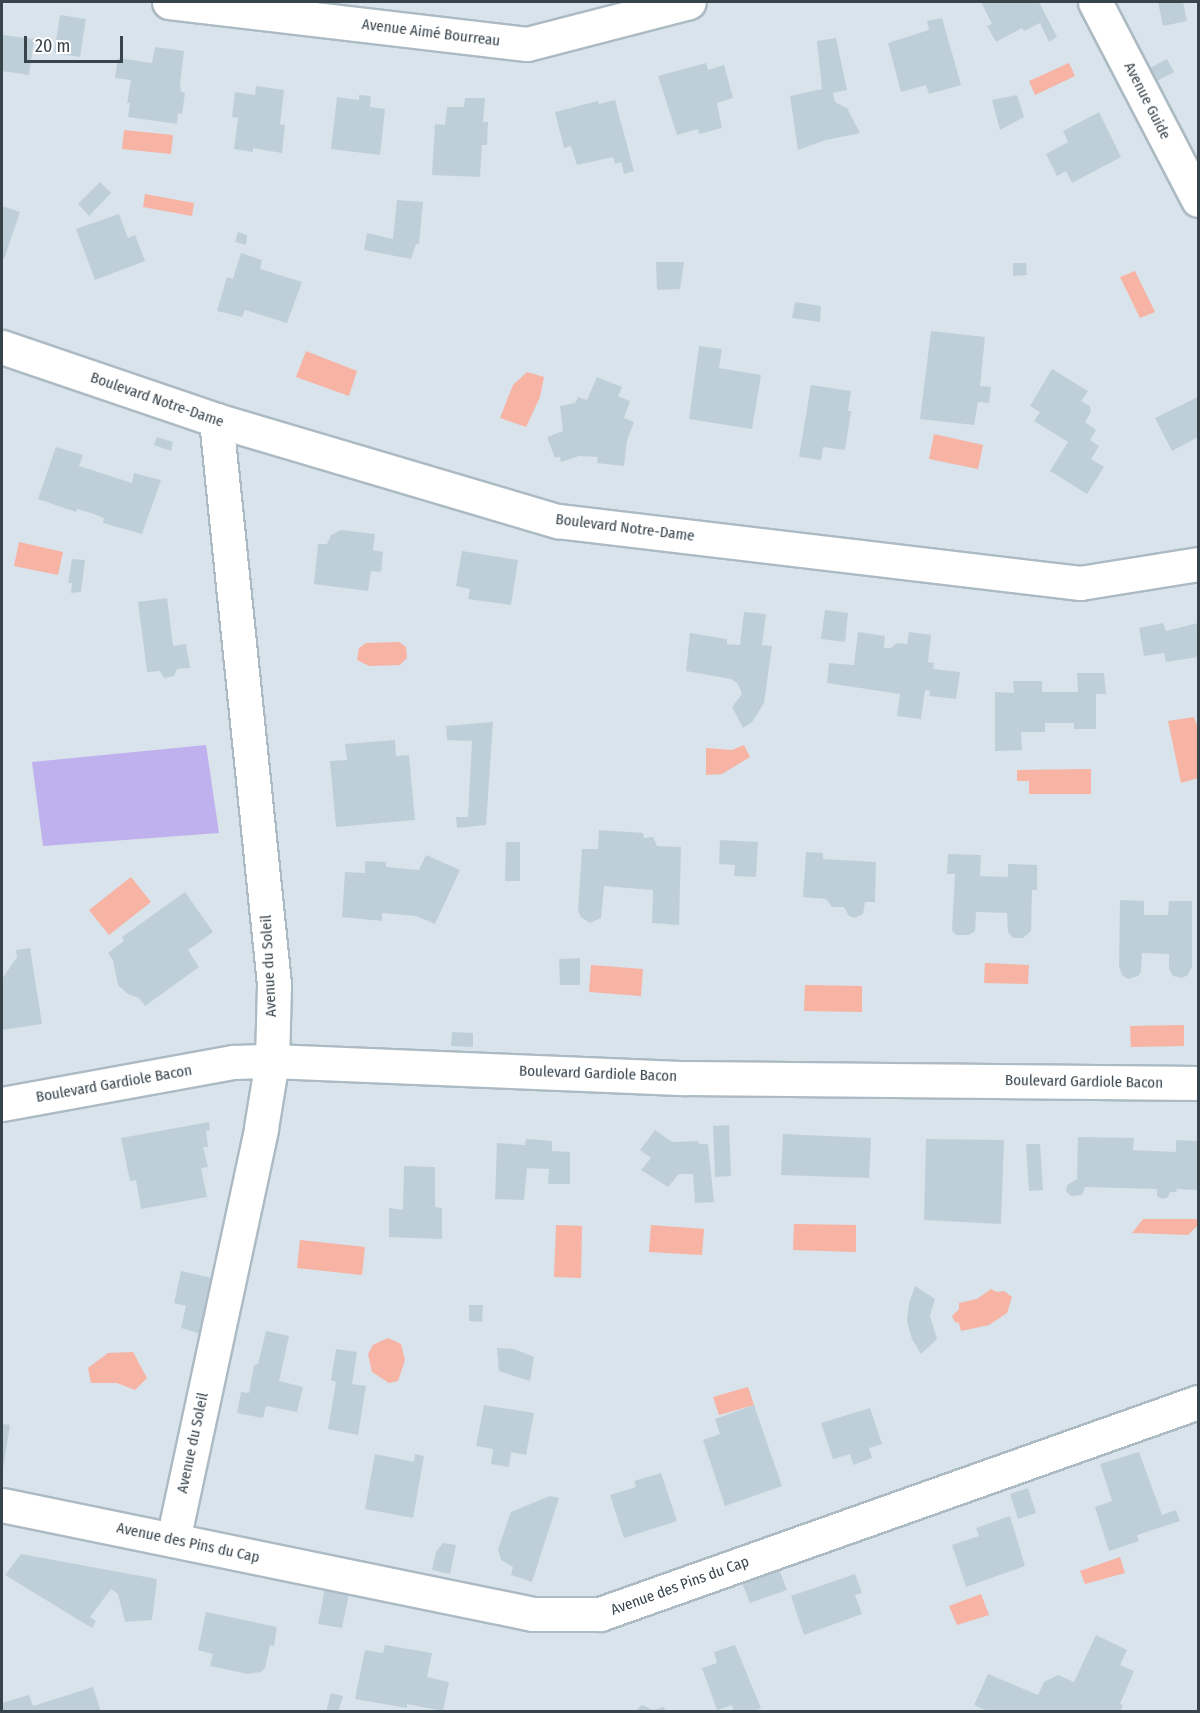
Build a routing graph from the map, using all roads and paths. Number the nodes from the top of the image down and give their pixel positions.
1 (170, 2) edge
2 (689, 2) edge
3 (1095, 2) edge
4 (1198, 200) edge
5 (2, 347) edge
6 (216, 420) junction
7 (1198, 564) edge
8 (272, 1060) junction
9 (1198, 1083) edge
10 (2, 1104) edge
11 (1198, 1402) edge
12 (2, 1505) edge
13 (172, 1540) junction

1 - 2 street, Avenue Aimé Bourreau
3 - 4 street, Avenue Guide
5 - 6 street, Boulevard Notre-Dame
6 - 7 street, Boulevard Notre-Dame
6 - 8 street, Avenue du Soleil
8 - 9 street, Boulevard Gardiole Bacon
8 - 10 street, Boulevard Gardiole Bacon
8 - 13 street, Avenue du Soleil
11 - 13 street, Avenue des Pins du Cap
12 - 13 street, Avenue des Pins du Cap

